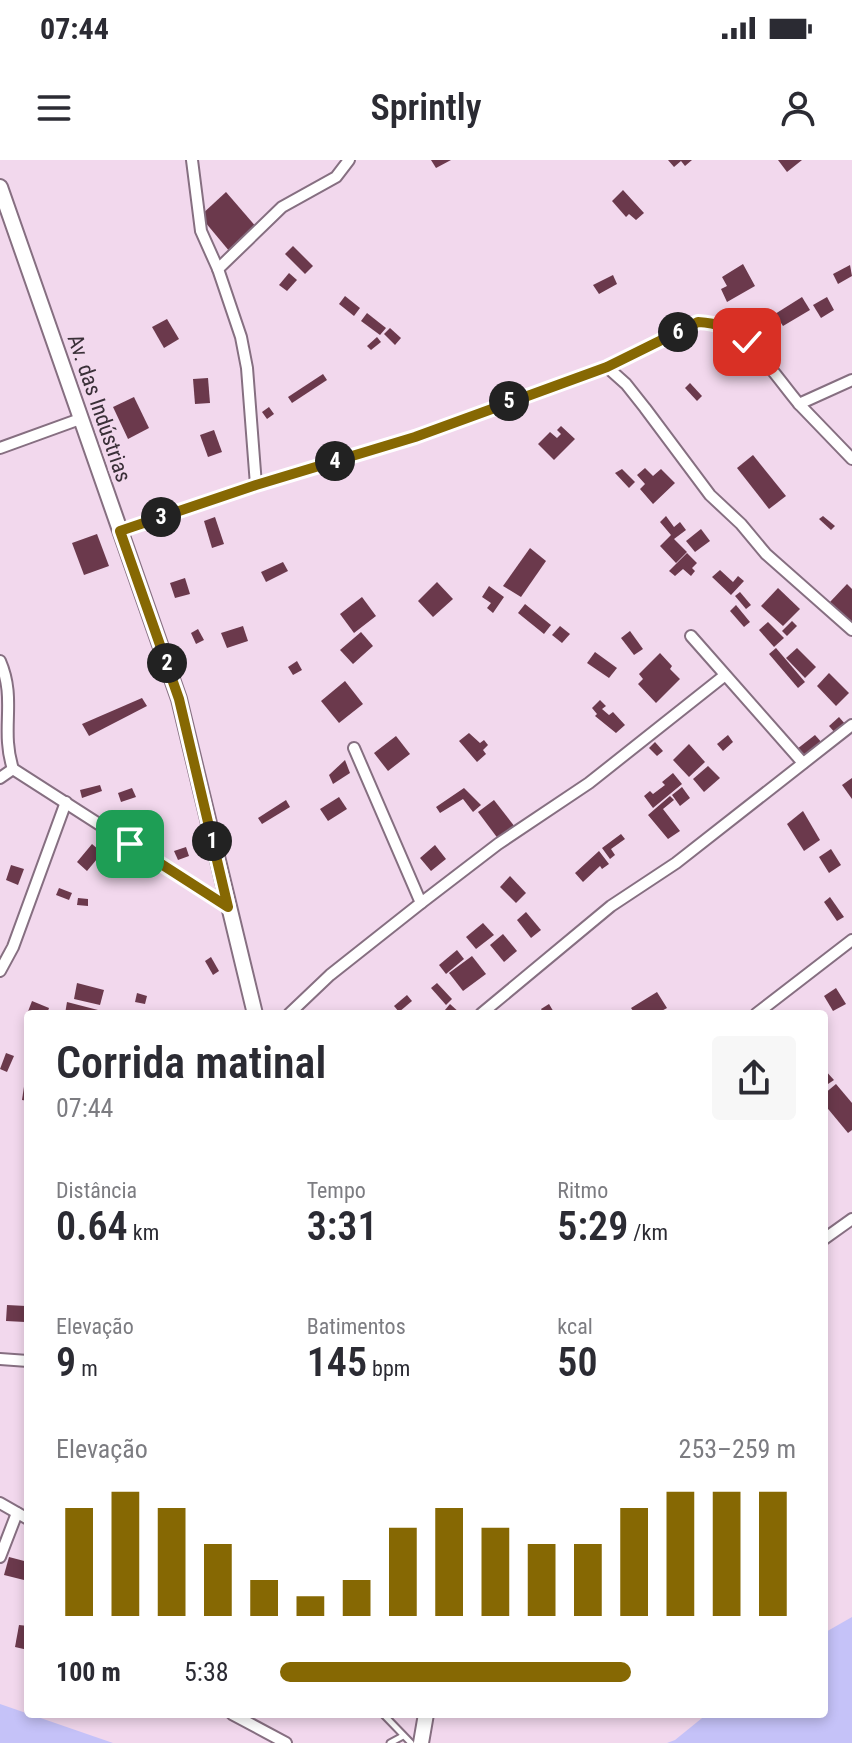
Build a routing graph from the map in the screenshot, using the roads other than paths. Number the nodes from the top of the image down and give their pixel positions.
1 (192, 160) edge
2 (349, 160) edge
3 (0, 187) edge
4 (218, 269) junction
5 (607, 367) junction
6 (852, 380) edge
7 (799, 404) junction
8 (80, 419) junction
9 (0, 448) edge
10 (852, 459) edge
11 (256, 485) junction
12 (120, 531) junction
13 (852, 630) edge
14 (691, 636) dead end
15 (0, 661) edge
16 (724, 676) junction
17 (852, 725) edge
18 (354, 748) dead end
19 (803, 763) junction
20 (13, 769) junction
21 (0, 778) edge
22 (66, 802) junction
23 (421, 903) junction
24 (228, 907) junction
25 (852, 940) edge
26 (0, 971) edge
27 (254, 1010) edge
28 (293, 1010) edge
29 (486, 1010) edge
30 (761, 1010) edge
31 (852, 1219) edge
32 (828, 1236) edge
33 (0, 1359) edge
34 (24, 1361) edge
35 (0, 1503) edge
36 (17, 1513) junction
37 (24, 1517) edge
38 (0, 1557) edge
39 (249, 1718) edge
40 (387, 1718) edge
41 (425, 1718) edge
42 (403, 1736) junction
43 (286, 1743) edge
44 (390, 1743) edge
45 (411, 1743) edge
46 (421, 1743) edge

1 - 4 street
2 - 4 street
3 - 8 street, Av. das Indústrias
4 - 11 street
5 - 7 street
5 - 11 street
5 - 13 street
6 - 7 street
7 - 10 street
8 - 9 street
8 - 12 street, Av. das Indústrias
11 - 12 street
12 - 24 street, Av. das Indústrias
14 - 16 street
15 - 20 street
16 - 19 street
16 - 23 street
17 - 19 street
18 - 23 street
19 - 29 street
20 - 21 street
20 - 22 street
22 - 24 street
22 - 26 street
23 - 28 street
24 - 27 street, Av. das Indústrias
25 - 30 street
31 - 32 street
33 - 34 street
35 - 36 street
36 - 37 street
36 - 38 street
39 - 43 street
40 - 42 lane
41 - 46 street
42 - 44 lane
42 - 45 lane

